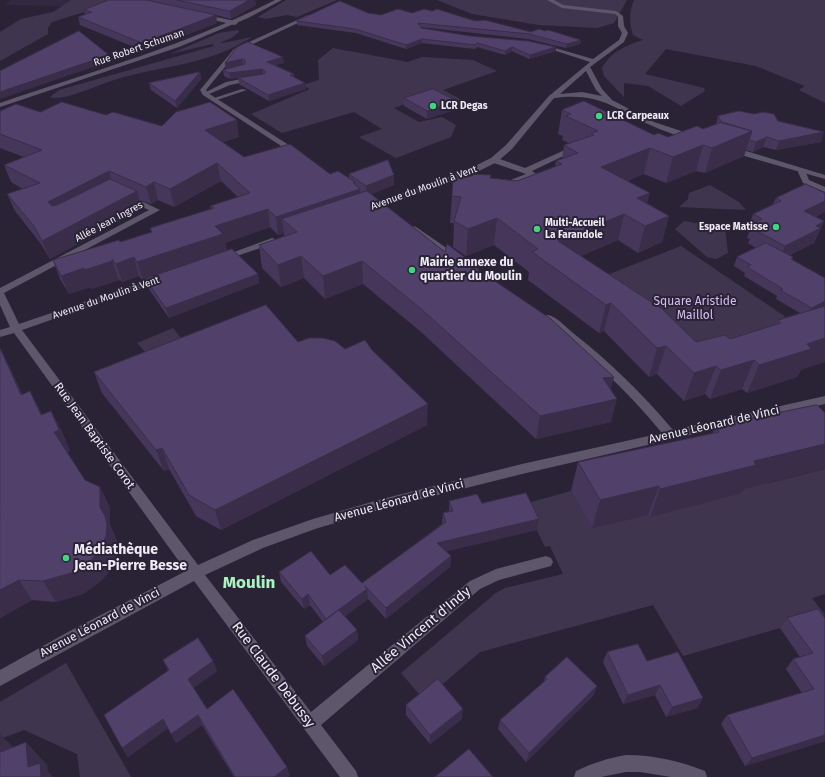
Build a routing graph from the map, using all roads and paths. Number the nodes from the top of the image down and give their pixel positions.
1 (279, 0) edge
2 (550, 0) edge
3 (314, 14) edge
4 (196, 15) edge
5 (235, 23) junction
6 (536, 44) edge
7 (594, 60) junction
8 (587, 67) junction
9 (218, 73) junction
10 (226, 73) edge
11 (258, 79) edge
12 (244, 90) edge
13 (206, 94) junction
14 (551, 98) junction
15 (214, 99) junction
16 (611, 100) junction
17 (0, 105) edge
18 (698, 139) edge
19 (723, 147) edge
20 (570, 151) dead end
21 (299, 156) edge
22 (494, 160) junction
23 (525, 170) junction
24 (802, 172) junction
25 (825, 177) edge
26 (493, 189) edge
27 (825, 190) edge
28 (122, 195) edge
29 (364, 200) edge
30 (376, 205) junction
31 (362, 210) edge
32 (389, 213) edge
33 (402, 221) edge
34 (283, 237) edge
35 (216, 260) edge
36 (466, 263) edge
37 (172, 275) edge
38 (0, 293) edge
39 (540, 312) edge
40 (16, 329) junction
41 (0, 334) edge
42 (825, 400) edge
43 (670, 435) junction
44 (546, 562) dead end
45 (196, 573) junction
46 (0, 678) edge
47 (309, 724) junction
48 (350, 777) edge
49 (582, 777) edge
50 (699, 777) edge

1 - 5 street, Rue Robert Schuman
2 - 7 street, Avenue du Moulin à Vent
3 - 9 street
4 - 5 street
5 - 17 street, Rue Robert Schuman
6 - 7 street
7 - 8 street, Avenue du Moulin à Vent
8 - 14 street, Avenue du Moulin à Vent
8 - 16 street
9 - 10 street
9 - 13 street
11 - 13 street
12 - 15 street
13 - 15 street
14 - 16 street
14 - 22 street, Avenue du Moulin à Vent
15 - 21 street
16 - 18 street
19 - 24 street
20 - 23 street
22 - 23 street
22 - 30 street, Avenue du Moulin à Vent
23 - 26 street
24 - 25 street
24 - 27 street
28 - 38 street, Allée Jean Ingres
29 - 30 street
30 - 31 street, Avenue du Moulin à Vent
30 - 32 street
33 - 36 street
34 - 35 street
37 - 40 street, Avenue du Moulin à Vent
38 - 40 street, Rue Jean Baptiste Corot
39 - 43 street
40 - 41 street, Avenue du Moulin à Vent
40 - 45 street, Rue Jean Baptiste Corot
42 - 43 street, Avenue Léonard de Vinci
43 - 45 street, Avenue Léonard de Vinci
44 - 47 street, Allée Vincent d'Indy
45 - 46 street, Avenue Léonard de Vinci
45 - 47 street, Rue Claude Debussy
47 - 48 street, Rue Claude Debussy
49 - 50 street

